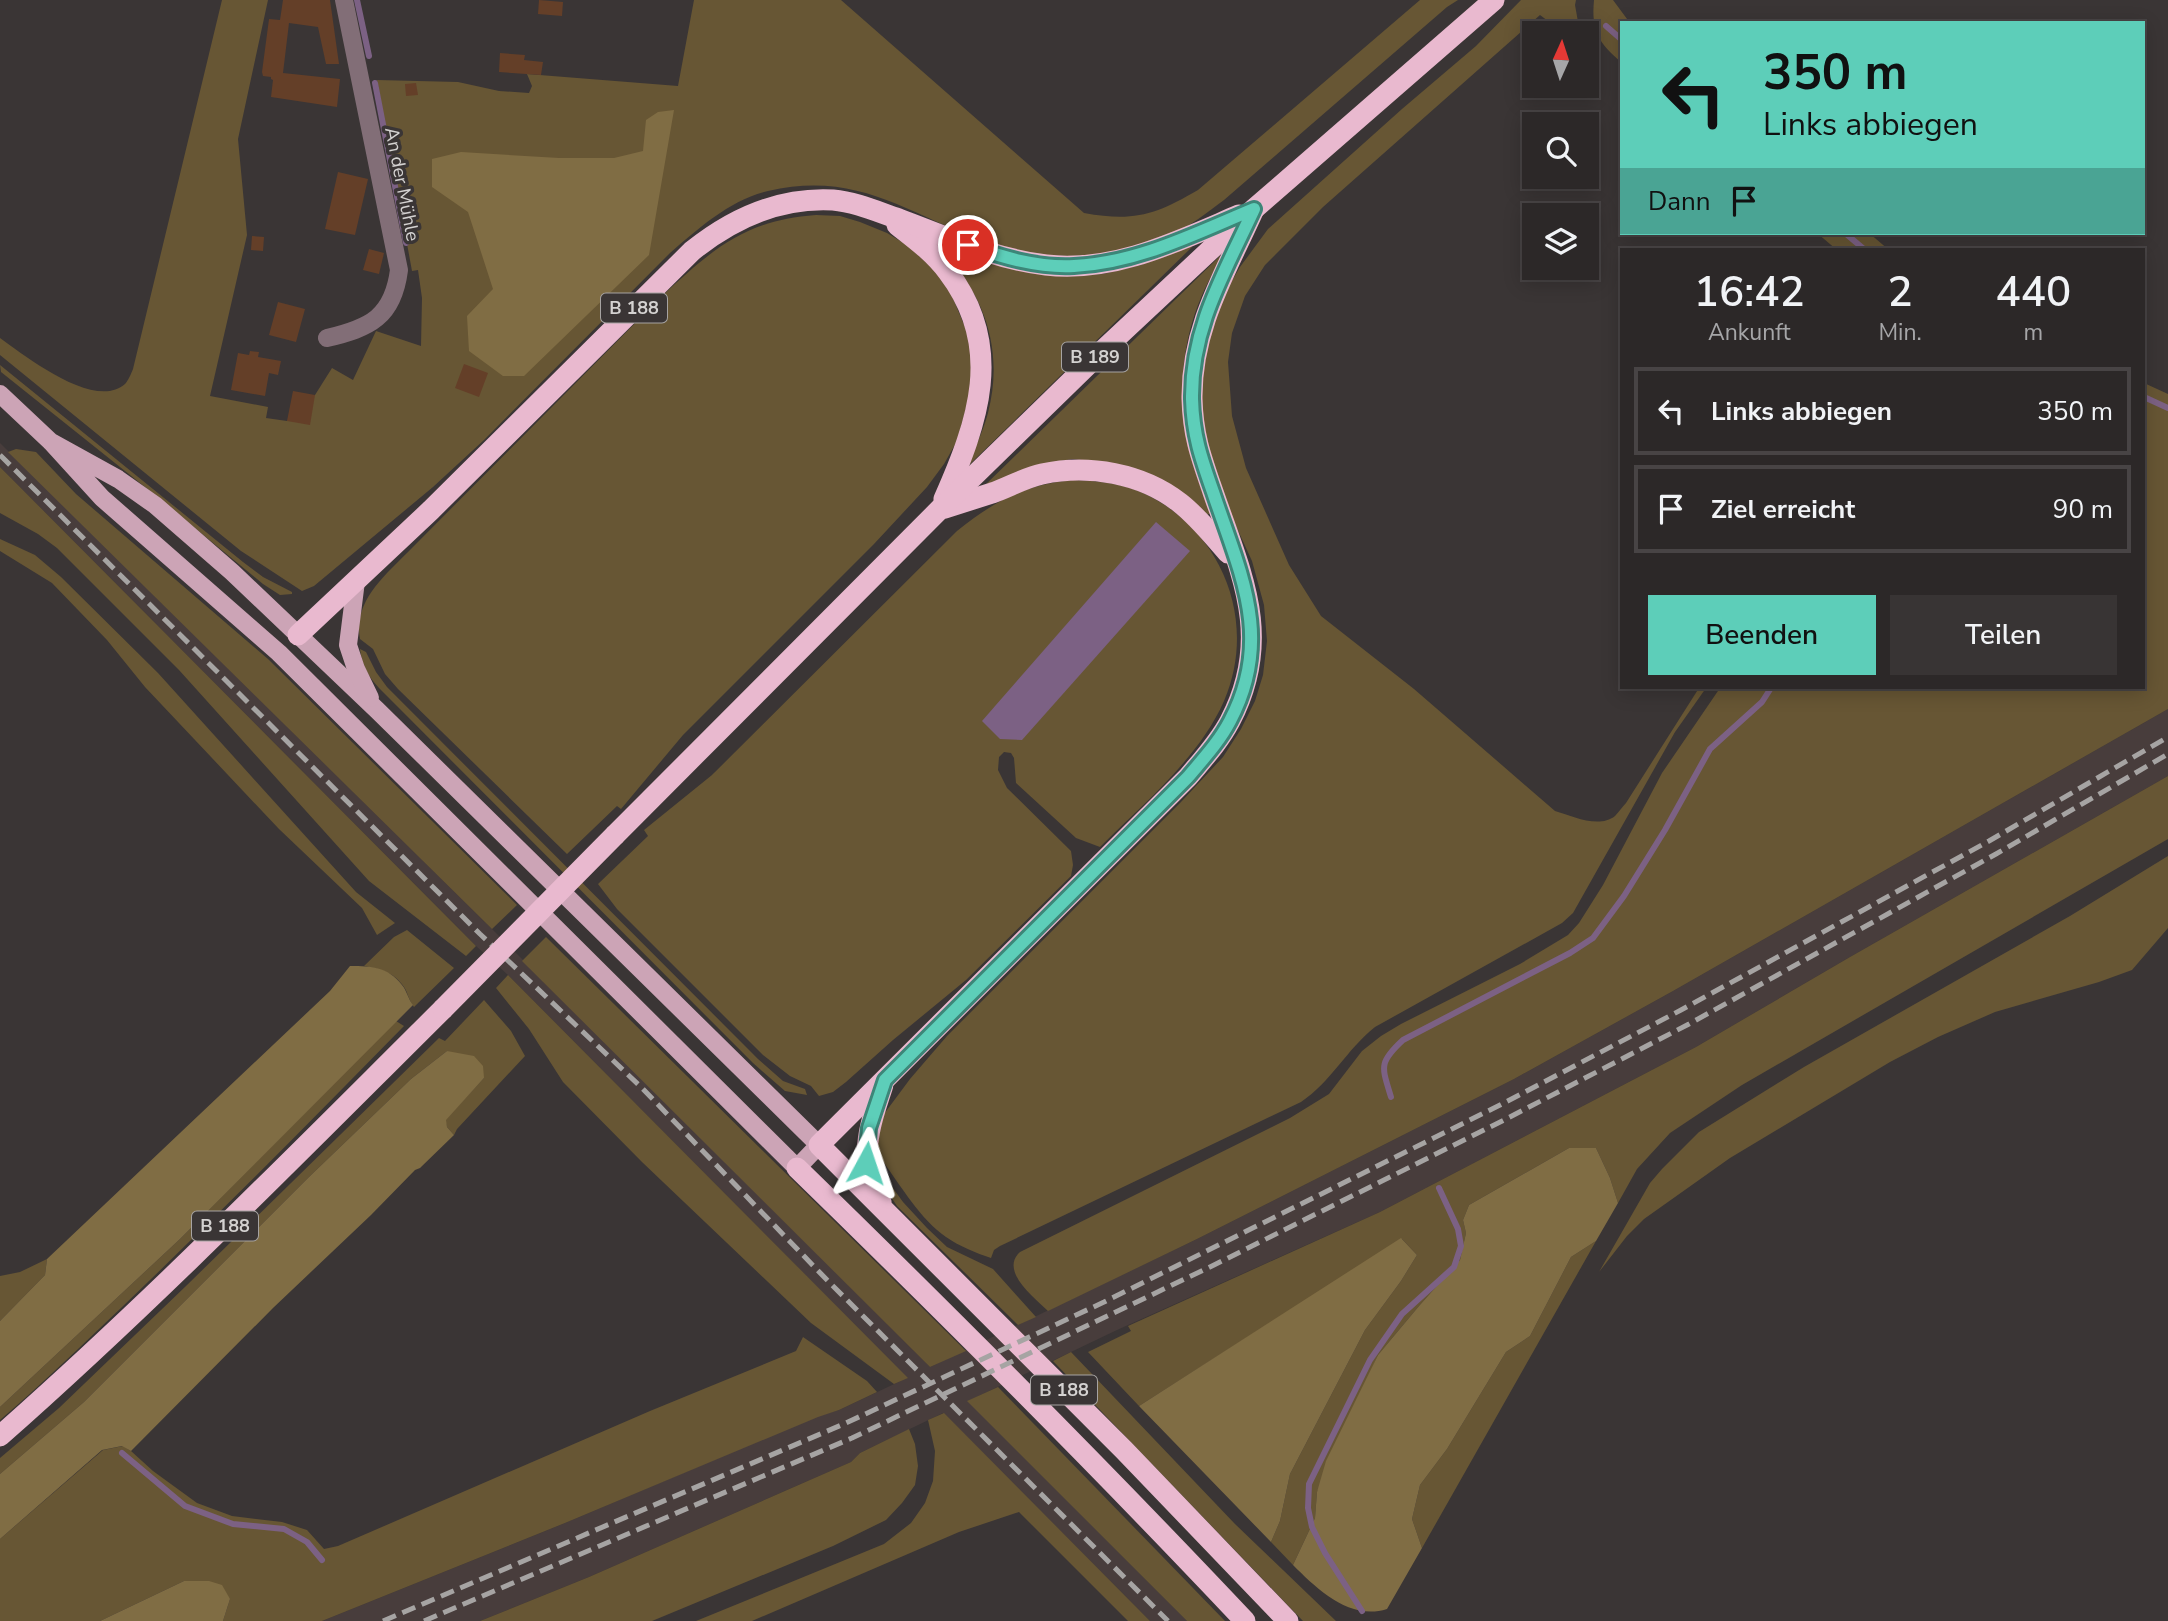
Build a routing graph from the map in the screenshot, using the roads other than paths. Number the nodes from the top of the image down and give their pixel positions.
1 (344, 0) edge
2 (1494, 0) edge
3 (1254, 209) junction
4 (881, 213) junction
5 (327, 338) dead end
6 (0, 394) edge
7 (51, 442) junction
8 (940, 509) junction
9 (1235, 561) junction
10 (356, 581) junction
11 (301, 632) junction
12 (279, 653) junction
13 (377, 710) junction
14 (885, 1080) junction
15 (819, 1145) junction
16 (797, 1168) junction
17 (887, 1213) junction
18 (0, 1436) edge
19 (1245, 1621) edge
20 (1288, 1621) edge

1 - 5 street, An der Mühle
2 - 3 highway, B 189
3 - 4 highway
3 - 8 highway, B 189
3 - 9 highway
4 - 8 highway, B 188
4 - 10 highway, B 188
6 - 7 main road
7 - 11 main road
7 - 12 main road
8 - 9 highway, B 188
8 - 18 highway, B 188, bridge
9 - 14 highway, B 188
10 - 11 highway
10 - 13 main road, B 188
11 - 12 main road
11 - 13 main road, B 188
12 - 16 main road, B 188
13 - 15 main road, B 188
14 - 15 highway, B 188
14 - 17 highway
15 - 16 main road, B 188
15 - 17 highway, B 188
16 - 19 highway, B 188
17 - 20 highway, B 188

